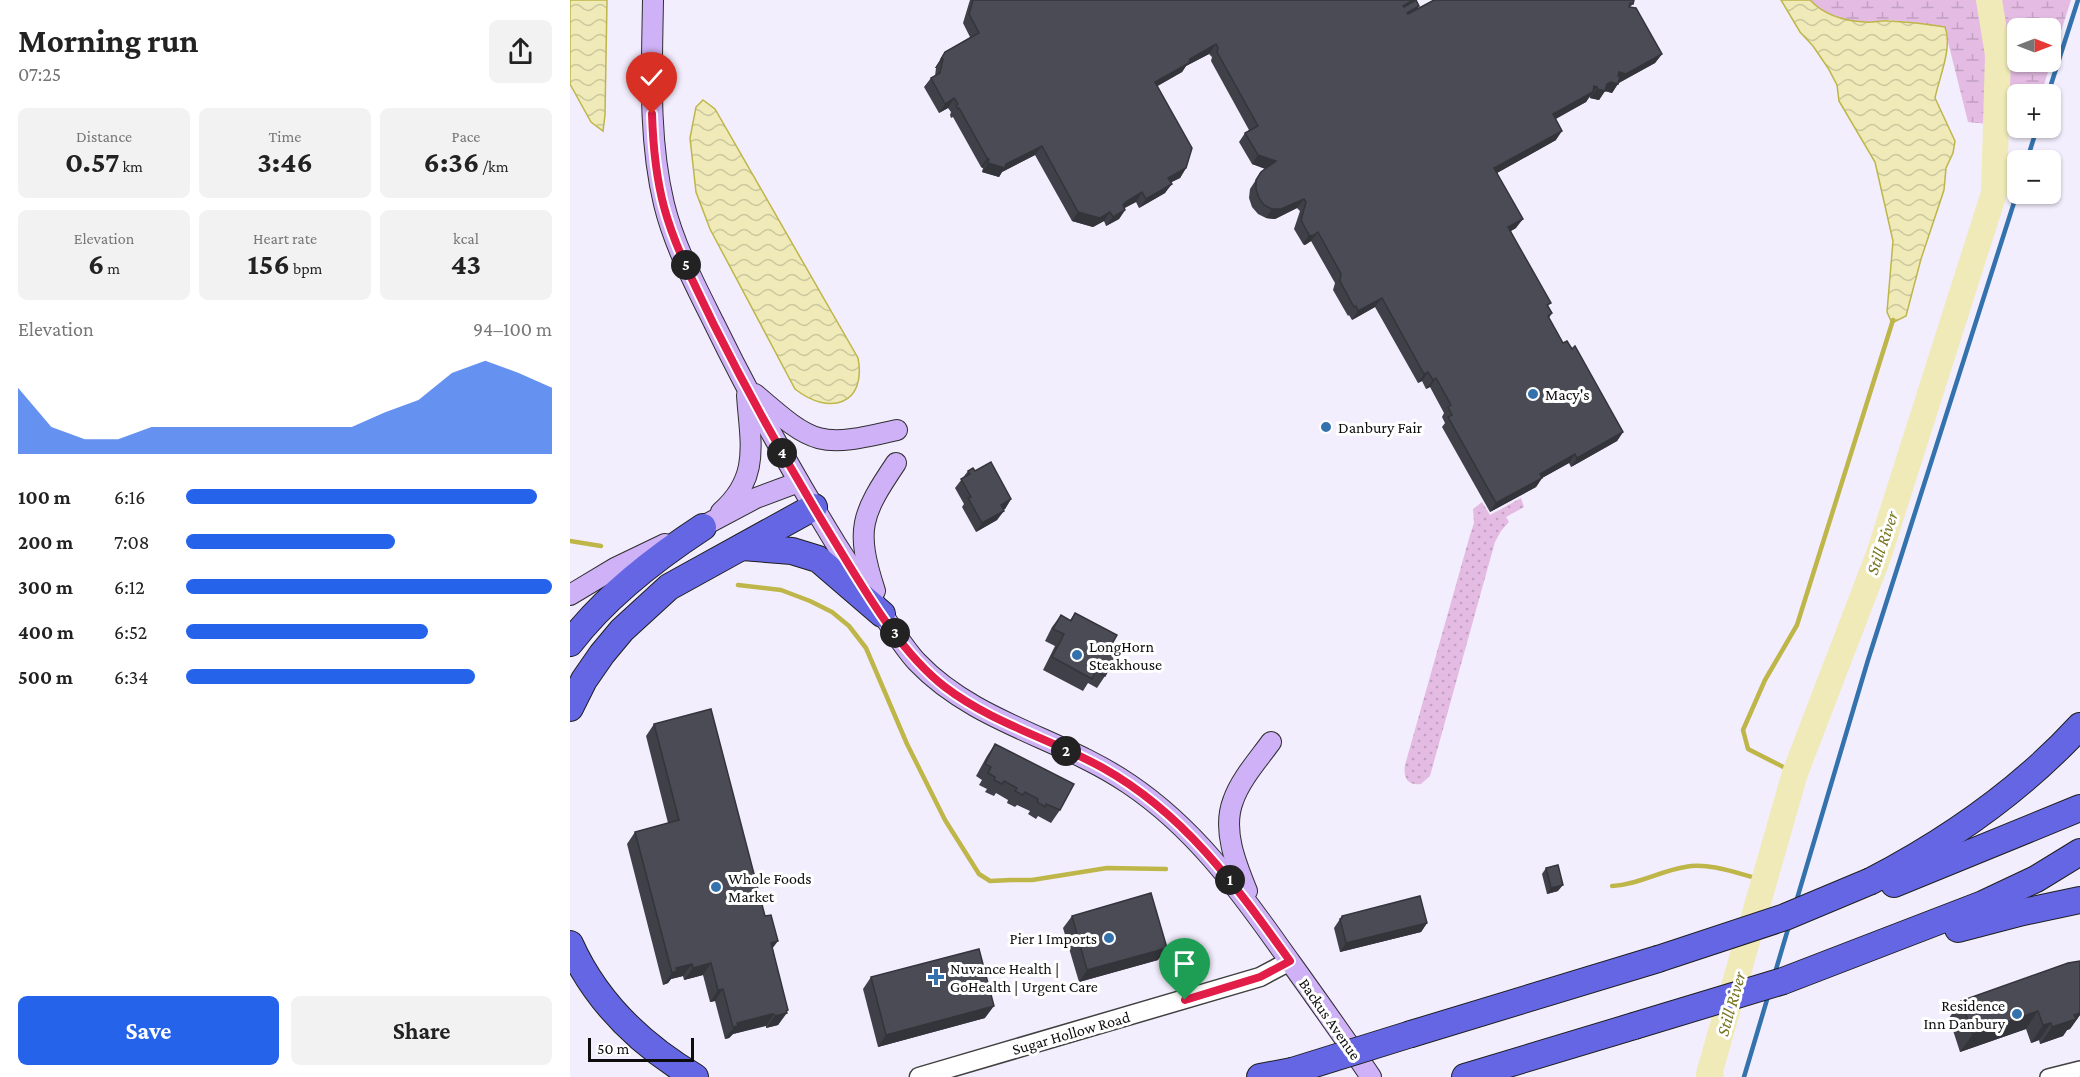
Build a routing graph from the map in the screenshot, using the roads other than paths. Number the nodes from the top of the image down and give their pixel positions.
1 (653, 0) edge
2 (746, 386) junction
3 (897, 430) dead end
4 (896, 463) dead end
5 (799, 482) junction
6 (814, 507) junction
7 (703, 527) junction
8 (742, 547) junction
9 (570, 595) edge
10 (882, 614) junction
11 (570, 643) edge
12 (570, 708) edge
13 (2080, 726) edge
14 (1271, 742) dead end
15 (2080, 808) edge
16 (2080, 852) edge
17 (1870, 888) junction
18 (2080, 900) edge
19 (1255, 913) junction
20 (570, 944) edge
21 (1861, 954) junction
22 (1290, 961) junction
23 (2080, 1069) edge
24 (1281, 1074) edge
25 (1369, 1074) edge
26 (695, 1077) edge
27 (918, 1077) edge
28 (1260, 1077) edge
29 (1465, 1077) edge
30 (2048, 1077) edge

1 - 2 main road, Backus Avenue
2 - 3 main road
2 - 5 main road, Backus Avenue
2 - 7 main road
4 - 10 main road
5 - 6 main road, Backus Avenue
5 - 7 main road
6 - 8 highway
6 - 10 main road, Backus Avenue
7 - 9 main road
7 - 11 highway
8 - 10 highway
8 - 12 highway
10 - 19 main road, Backus Avenue
13 - 17 highway
14 - 19 main road
15 - 17 highway
16 - 21 highway
17 - 24 highway, bridge
18 - 21 highway
19 - 22 main road, Backus Avenue
20 - 26 highway
21 - 29 highway, bridge
22 - 25 main road, Backus Avenue
22 - 27 street, Sugar Hollow Road
23 - 30 street
24 - 28 highway

